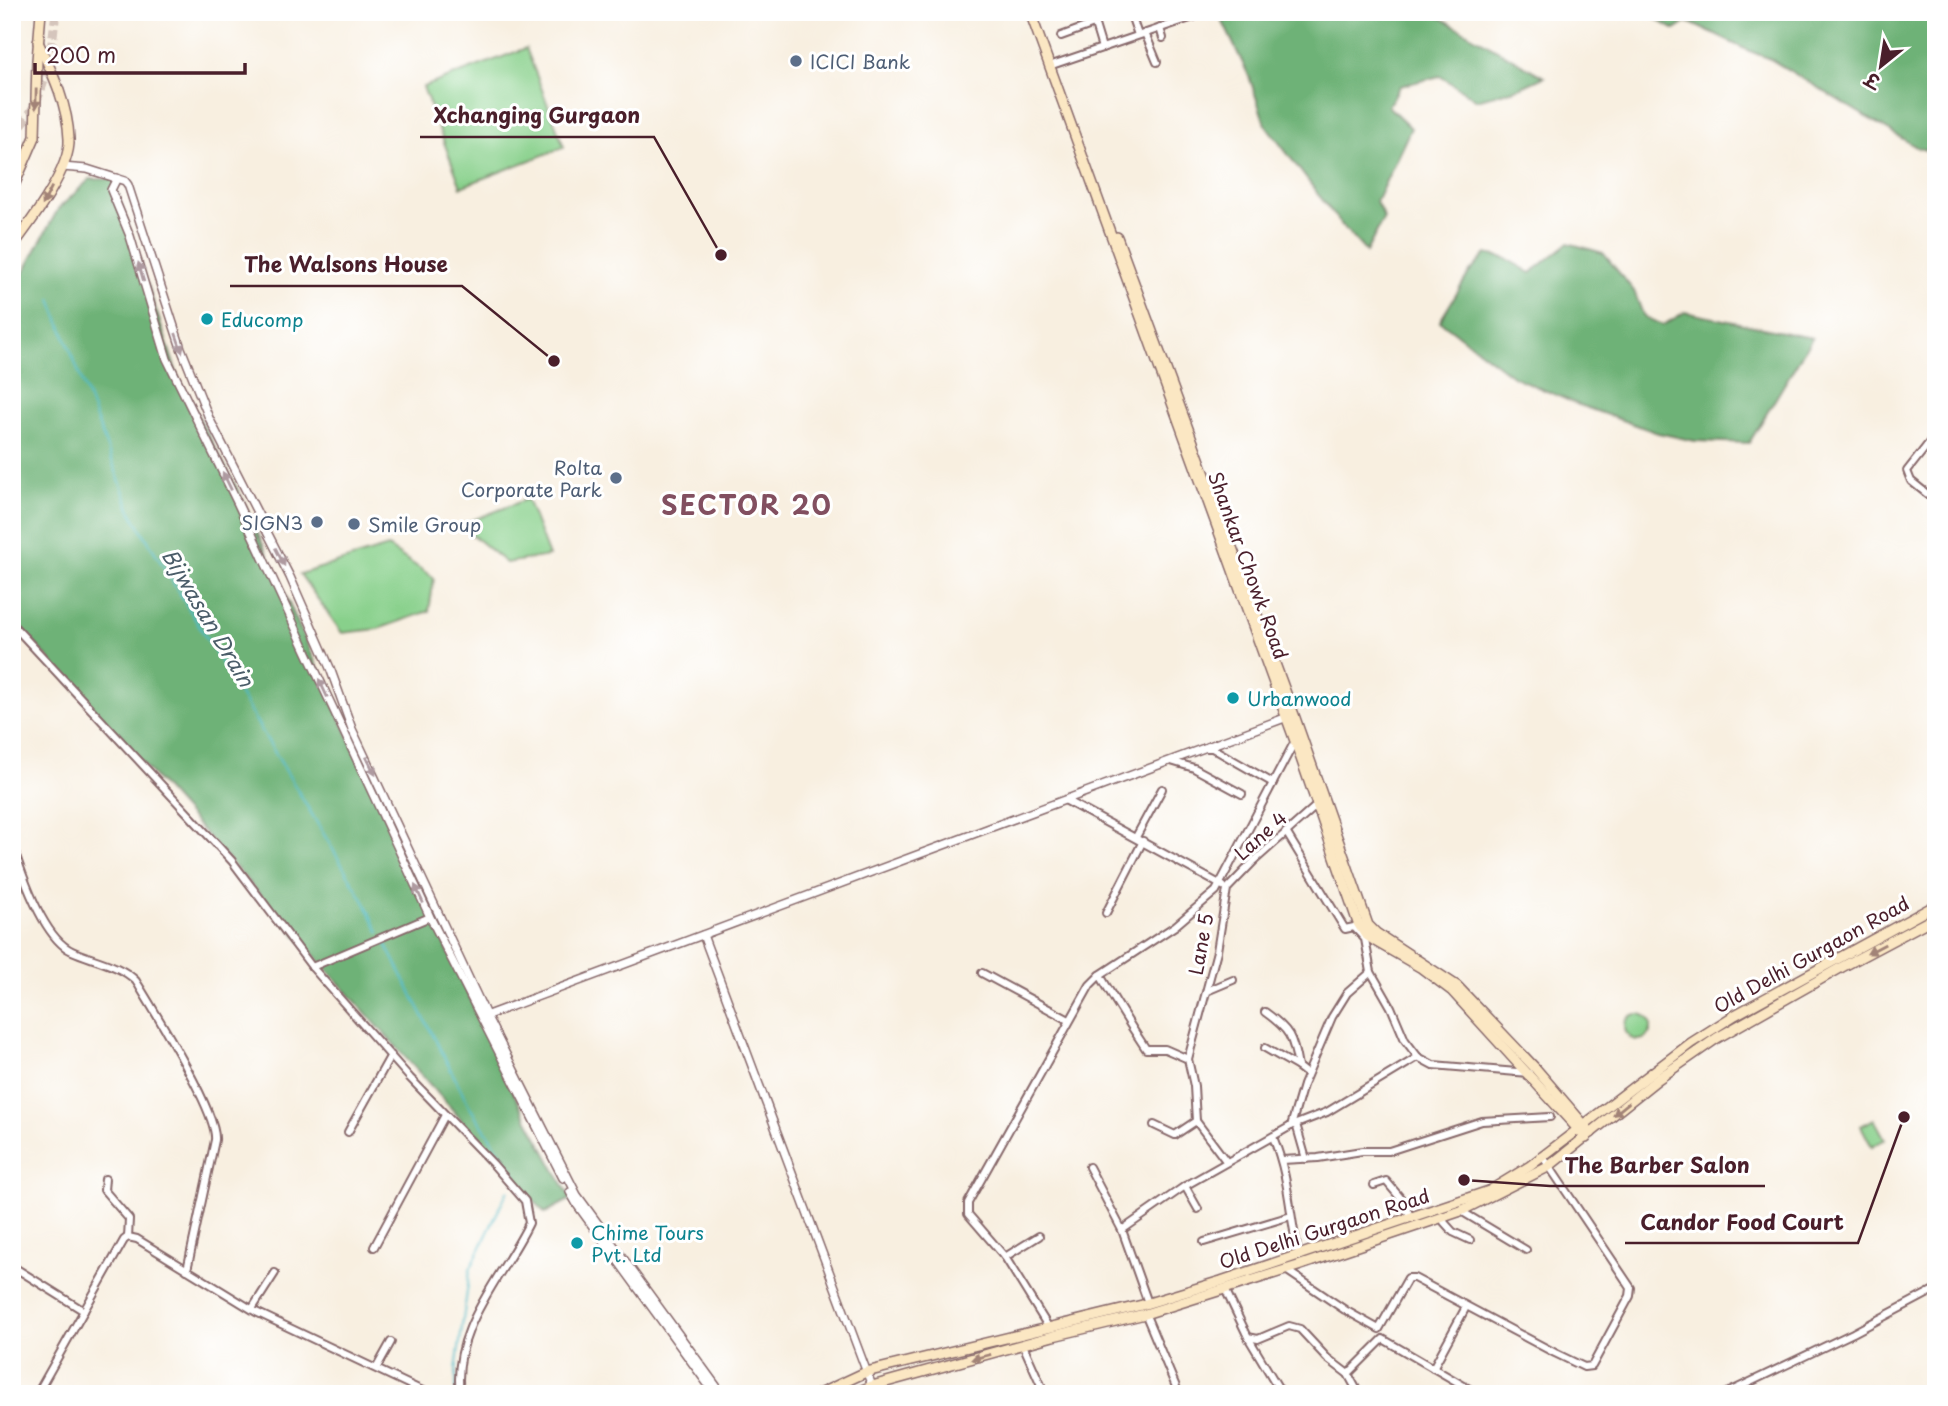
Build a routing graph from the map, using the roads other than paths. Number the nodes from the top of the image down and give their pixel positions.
1 (41, 12) edge
2 (1030, 12) edge
3 (1035, 12) edge
4 (1091, 12) edge
5 (1130, 12) edge
6 (1202, 14) edge
7 (1094, 24) junction
8 (1160, 27) junction
9 (1141, 34) junction
10 (1062, 36) dead end
11 (1163, 38) dead end
12 (38, 42) junction
13 (1102, 48) junction
14 (1157, 62) dead end
15 (1051, 65) junction
16 (62, 167) junction
17 (117, 178) junction
18 (12, 190) edge
19 (12, 247) edge
20 (1936, 434) edge
21 (1936, 501) edge
22 (12, 624) edge
23 (1290, 717) junction
24 (1295, 741) junction
25 (1206, 748) junction
26 (1171, 761) junction
27 (1273, 783) junction
28 (1162, 789) dead end
29 (1242, 794) dead end
30 (1065, 800) junction
31 (1316, 806) junction
32 (1286, 832) junction
33 (1136, 837) junction
34 (1143, 841) junction
35 (12, 843) edge
36 (1224, 887) junction
37 (1936, 905) edge
38 (1106, 913) dead end
39 (430, 917) junction
40 (1936, 917) edge
41 (703, 935) junction
42 (312, 967) junction
43 (1371, 972) junction
44 (982, 973) dead end
45 (1100, 975) junction
46 (1233, 979) dead end
47 (1207, 991) junction
48 (1265, 1012) dead end
49 (484, 1016) junction
50 (1069, 1020) junction
51 (1714, 1034) junction
52 (1265, 1048) dead end
53 (391, 1055) junction
54 (1418, 1057) junction
55 (1188, 1059) junction
56 (1298, 1067) junction
57 (1532, 1071) junction
58 (1307, 1074) junction
59 (445, 1115) junction
60 (1550, 1117) dead end
61 (1196, 1121) junction
62 (1154, 1125) dead end
63 (1294, 1125) junction
64 (1581, 1127) junction
65 (348, 1132) dead end
66 (1588, 1135) junction
67 (1273, 1137) junction
68 (1542, 1157) junction
69 (1306, 1158) junction
70 (1282, 1160) junction
71 (1226, 1161) junction
72 (1089, 1167) dead end
73 (1548, 1167) junction
74 (105, 1179) dead end
75 (1374, 1185) dead end
76 (1185, 1186) junction
77 (1198, 1209) dead end
78 (1461, 1211) junction
79 (1291, 1216) junction
80 (1445, 1216) junction
81 (1413, 1222) junction
82 (1122, 1230) junction
83 (1039, 1236) dead end
84 (128, 1237) junction
85 (1471, 1240) dead end
86 (1204, 1242) dead end
87 (374, 1247) dead end
88 (1526, 1250) dead end
89 (1005, 1257) junction
90 (1300, 1260) junction
91 (12, 1266) edge
92 (187, 1270) junction
93 (1286, 1270) junction
94 (275, 1273) dead end
95 (1225, 1289) junction
96 (1936, 1289) edge
97 (1145, 1307) junction
98 (1466, 1307) junction
99 (252, 1309) junction
100 (84, 1311) junction
101 (1051, 1332) junction
102 (1248, 1337) junction
103 (391, 1342) dead end
104 (1023, 1345) junction
105 (377, 1367) junction
106 (1433, 1368) junction
107 (866, 1372) junction
108 (1348, 1374) junction
109 (872, 1386) junction
110 (852, 1393) edge
111 (37, 1394) edge
112 (429, 1394) edge
113 (460, 1394) edge
114 (715, 1394) edge
115 (722, 1394) edge
116 (819, 1394) edge
117 (1045, 1394) edge
118 (1179, 1394) edge
119 (1282, 1394) edge
120 (1359, 1394) edge
121 (1478, 1394) edge
122 (1725, 1394) edge

1 - 12 main road
2 - 15 main road, Shankar Chowk Road
3 - 15 main road, Shankar Chowk Road
4 - 7 street
5 - 9 street
6 - 8 street
7 - 10 street
7 - 13 street
8 - 9 street
8 - 11 street
9 - 13 street
9 - 14 street
12 - 16 main road
12 -> 18 main road
13 - 15 street
15 - 23 main road, Shankar Chowk Road
16 - 17 street
16 -> 19 main road
39 -> 17 street
17 -> 49 street
20 - 21 street
22 - 42 street
23 - 24 main road, Shankar Chowk Road
23 - 25 street
23 - 57 main road, Shankar Chowk Road
24 - 27 street, Lane 5
24 - 31 main road, Shankar Chowk Road
25 - 26 street
25 - 27 street
26 - 29 street
26 - 30 street
27 - 36 street, Lane 5
28 - 33 street
30 - 33 street
30 - 41 street
31 - 32 street, Lane 4
31 - 57 main road, Shankar Chowk Road
32 - 36 street, Lane 4
32 - 43 street
33 - 34 street
34 - 36 street
34 - 38 street
35 - 92 street
36 - 45 street, Lane 4
36 - 47 street, Lane 5
37 - 51 main road, Old Delhi Gurgaon Road
39 - 42 street
39 - 49 street
40 -> 51 main road, Old Delhi Gurgaon Road
41 - 49 street
41 - 107 street
42 - 53 street
43 - 54 street
43 - 58 street
44 - 50 street
45 - 50 street, Lane 4
45 - 55 street
46 - 47 street
47 - 55 street, Lane 5
48 - 56 street
49 - 114 street
49 - 115 street
50 - 89 street, Lane 4
51 - 64 main road, Old Delhi Gurgaon Road
51 -> 66 main road, Old Delhi Gurgaon Road
52 - 56 street
53 - 59 street
53 - 65 street
54 - 57 street
54 - 63 street
55 - 61 street, Lane 5
56 - 58 street
57 - 64 main road, Shankar Chowk Road
58 - 63 street
59 - 87 street
59 - 113 street
60 - 69 street
61 - 62 street
61 - 71 street
63 - 67 street
63 - 69 street
64 - 66 main road, Shankar Chowk Road
64 - 68 main road, Old Delhi Gurgaon Road
66 - 73 main road, Old Delhi Gurgaon Road
67 - 70 street
67 - 71 street
68 - 73 street
68 - 81 main road, Old Delhi Gurgaon Road
69 - 70 street
70 - 79 street
71 - 76 street
72 - 82 street
73 - 78 main road, Old Delhi Gurgaon Road
73 - 98 street
74 - 84 street
75 - 81 street
76 - 77 street
76 - 82 street
78 - 80 main road, Old Delhi Gurgaon Road
78 - 88 street
79 - 86 street
79 - 90 street
80 - 81 main road, Old Delhi Gurgaon Road
80 - 85 street
81 - 90 main road, Old Delhi Gurgaon Road
82 - 97 street
83 - 89 street
84 - 92 street
84 - 100 street
89 - 101 street, Lane 4
90 - 93 main road, Old Delhi Gurgaon Road
90 - 97 main road, Old Delhi Gurgaon Road
91 - 100 street
92 - 99 street
93 - 95 main road, Old Delhi Gurgaon Road
93 - 98 street
94 - 99 street
95 - 97 main road, Old Delhi Gurgaon Road
95 - 102 street
96 - 122 street
97 - 101 main road, Old Delhi Gurgaon Road
97 - 118 street
98 - 106 street
99 - 105 street
100 - 111 street
101 - 104 main road, Old Delhi Gurgaon Road
101 - 107 main road, Old Delhi Gurgaon Road
102 - 108 street
102 - 119 street
103 - 105 street
104 -> 109 main road, Old Delhi Gurgaon Road
104 - 117 street
105 - 112 street
106 - 108 street
106 - 121 street
107 - 109 street
107 - 116 main road, Old Delhi Gurgaon Road
108 - 120 street
109 - 110 main road, Old Delhi Gurgaon Road

